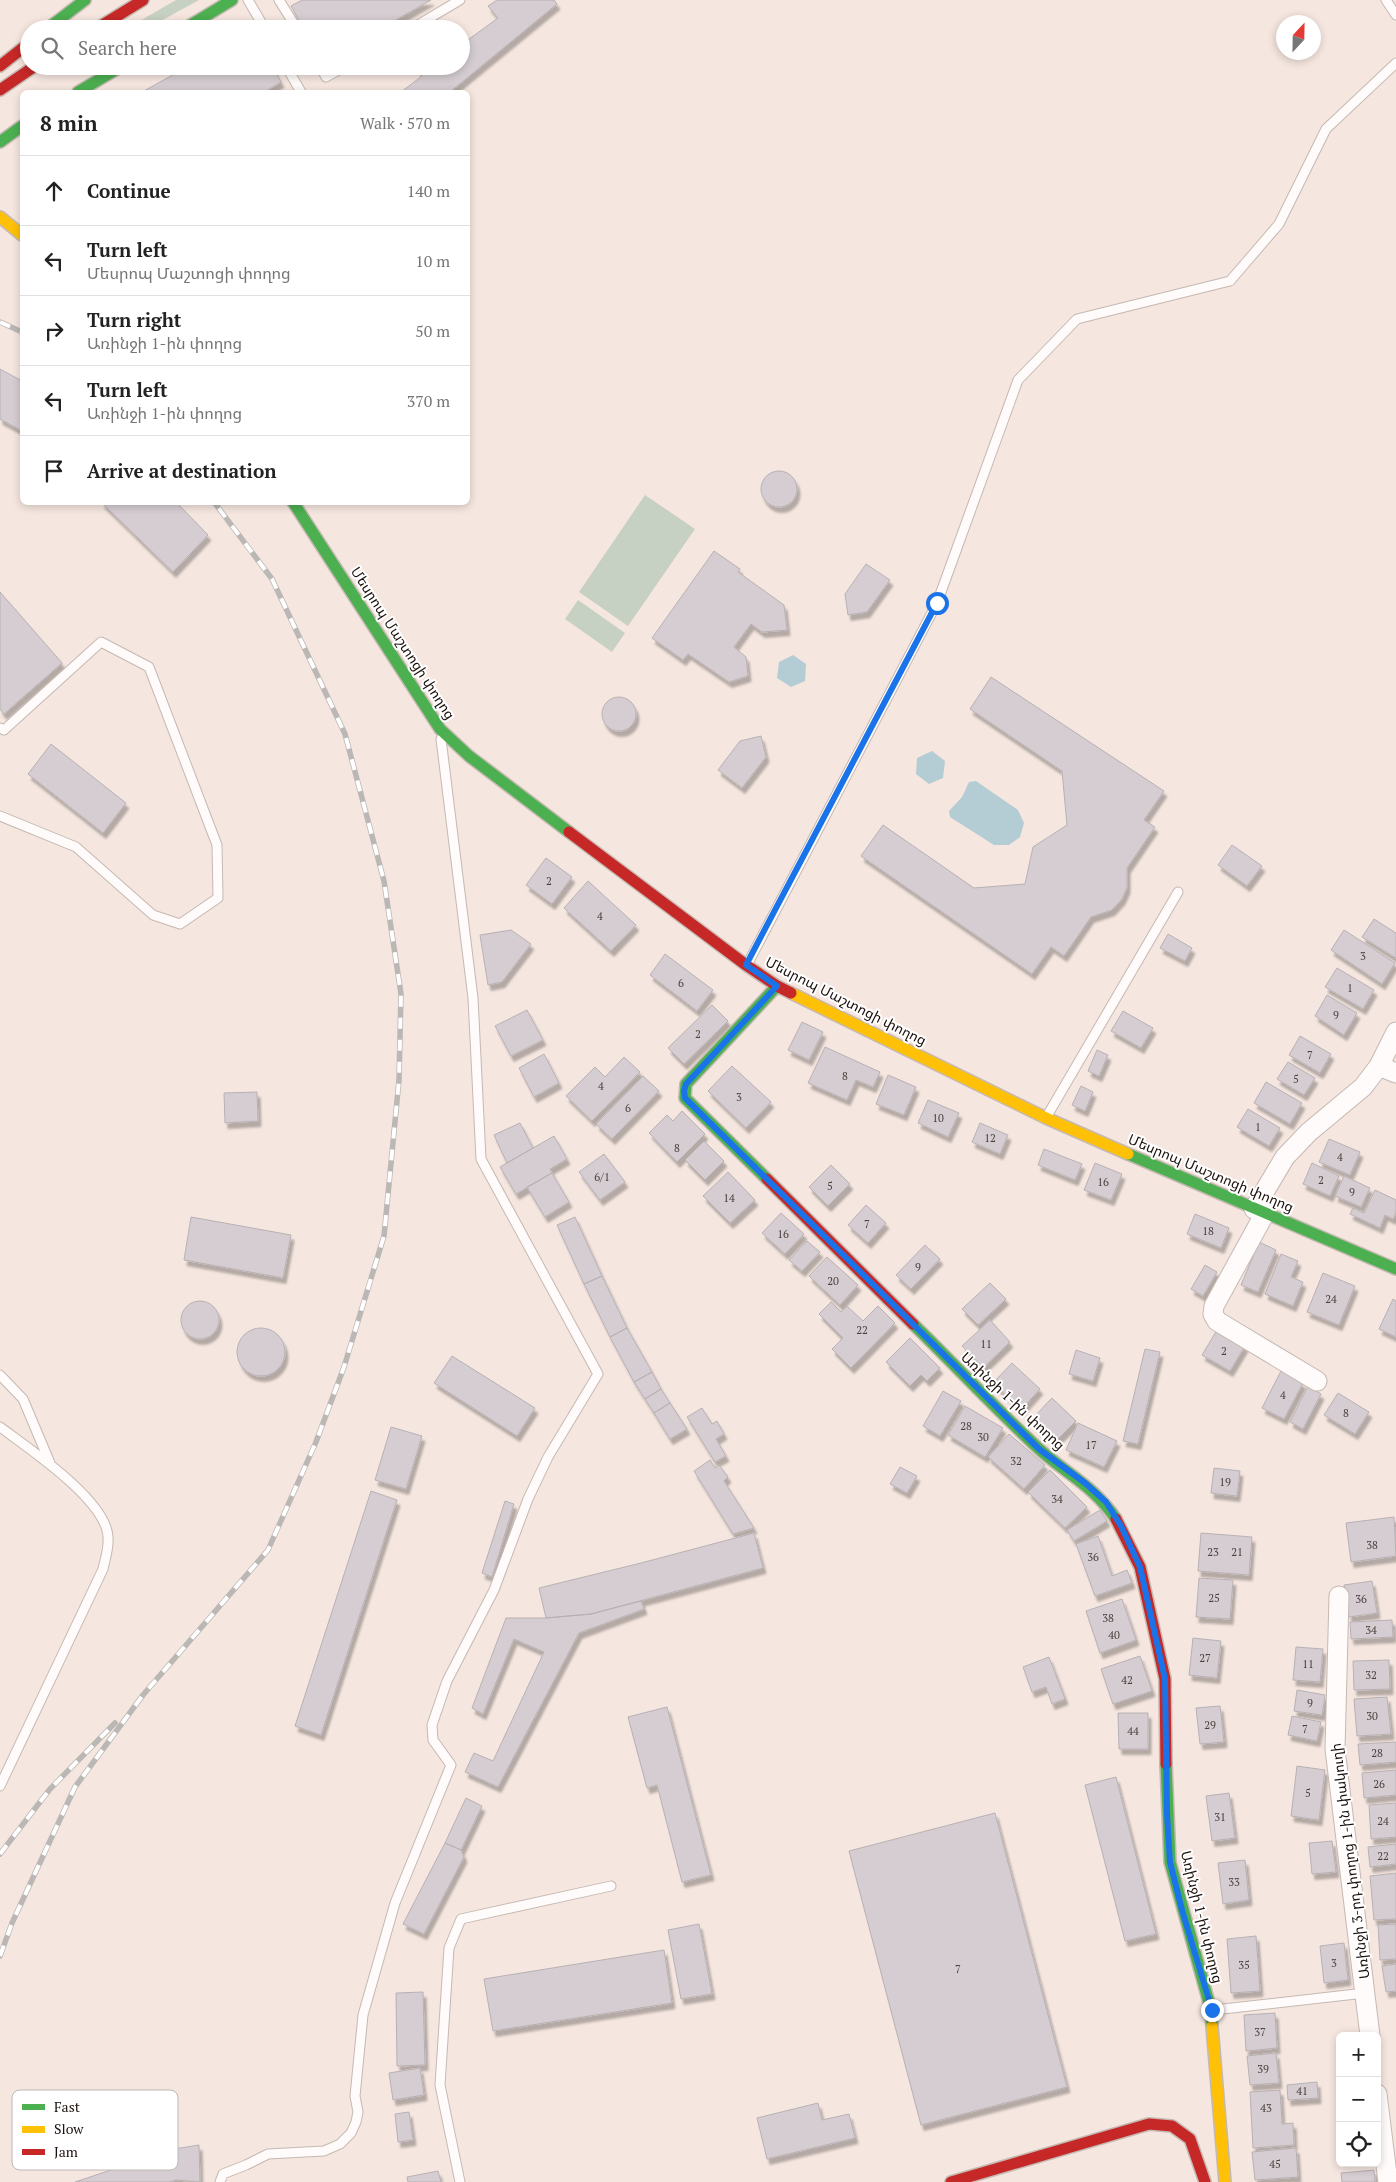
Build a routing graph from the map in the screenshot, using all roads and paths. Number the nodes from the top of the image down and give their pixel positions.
1 (85, 0) edge
2 (143, 0) edge
3 (232, 0) edge
4 (248, 0) edge
5 (279, 0) edge
6 (460, 0) edge
7 (1386, 0) edge
8 (1396, 14) edge
9 (59, 20) edge
10 (111, 20) edge
11 (199, 20) edge
12 (260, 20) edge
13 (291, 20) edge
14 (426, 20) edge
15 (20, 50) edge
16 (1396, 62) edge
17 (0, 66) edge
18 (22, 75) edge
19 (107, 75) edge
20 (291, 75) edge
21 (0, 90) edge
22 (81, 90) edge
23 (299, 90) edge
24 (20, 127) edge
25 (0, 142) edge
26 (0, 217) edge
27 (20, 233) edge
28 (295, 505) edge
29 (0, 728) edge
30 (440, 729) junction
31 (0, 816) edge
32 (1178, 892) dead end
33 (746, 965) junction
34 (777, 986) junction
35 (1396, 1032) edge
36 (1387, 1070) edge
37 (1046, 1118) junction
38 (1260, 1211) junction
39 (1396, 1269) edge
40 (0, 1376) edge
41 (1317, 1381) dead end
42 (0, 1427) edge
43 (50, 1464) junction
44 (1339, 1596) dead end
45 (0, 1786) edge
46 (611, 1886) dead end
47 (1365, 1993) junction
48 (1212, 2010) junction
49 (1370, 2032) edge
50 (1380, 2122) edge
51 (220, 2182) edge
52 (460, 2182) edge
53 (952, 2182) edge
54 (1205, 2182) edge
55 (1225, 2182) edge
56 (1388, 2182) edge

1 - 9 main road
2 - 10 main road
3 - 11 main road
4 - 12 lane
5 - 13 lane
6 - 14 lane
7 - 8 lane
15 - 17 main road
16 - 33 lane
18 - 21 main road
19 - 22 main road
20 - 23 lane
24 - 25 main road
26 - 27 main road
28 - 30 main road, Մեսրոպ Մաշտոցի փողոց
29 - 31 lane
30 - 33 main road, Մեսրոպ Մաշտոցի փողոց
30 - 51 lane
32 - 37 lane
33 - 34 main road, Մեսրոպ Մաշտոցի փողոց
34 - 37 main road, Մեսրոպ Մաշտոցի փողոց
34 - 48 main road, Առինջի 1-ին փողոց
35 - 36 street
36 - 38 street
37 - 38 main road, Մեսրոպ Մաշտոցի փողոց
38 - 39 main road, Մեսրոպ Մաշտոցի փողոց
38 - 41 street
40 - 43 lane
42 - 43 lane
43 - 45 lane
44 - 47 street, Առինջի 3-րդ փողոց 1-ին փակուղի
46 - 52 lane
47 - 48 lane
47 - 49 street, Առինջի 3-րդ փողոց 1-ին փակուղի
48 - 55 main road, Առինջի 1-ին փողոց
50 - 56 street
53 - 54 main road

